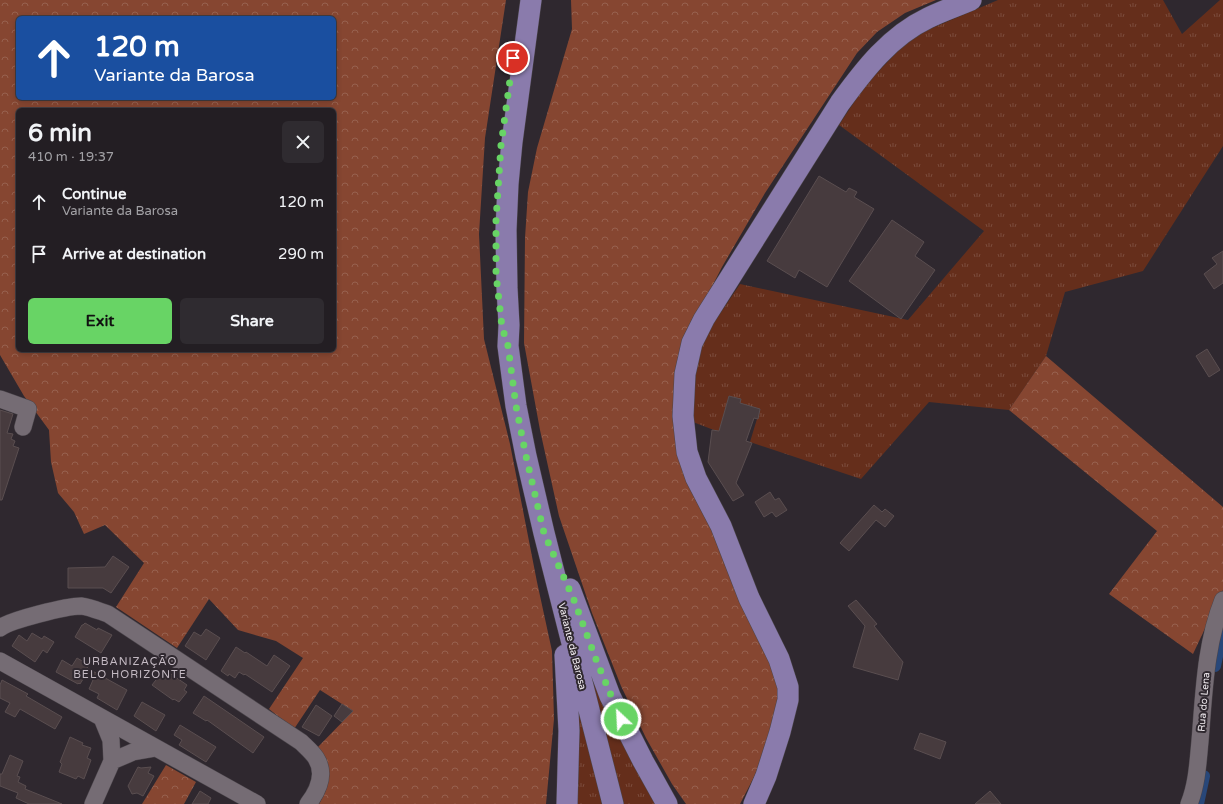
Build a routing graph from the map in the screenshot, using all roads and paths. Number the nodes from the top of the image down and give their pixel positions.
1 (520, 0) edge
2 (532, 0) edge
3 (971, 0) edge
4 (508, 346) junction
5 (0, 399) edge
6 (23, 427) dead end
7 (544, 533) junction
8 (558, 591) junction
9 (1223, 600) edge
10 (0, 628) edge
11 (0, 662) edge
12 (102, 718) junction
13 (156, 748) junction
14 (112, 761) junction
15 (93, 804) edge
16 (257, 804) edge
17 (308, 804) edge
18 (567, 804) edge
19 (613, 804) edge
20 (667, 804) edge
21 (754, 804) edge
22 (1189, 804) edge

1 - 4 main road, Variante da Barosa
2 - 4 main road, Variante da Barosa
3 - 21 main road
4 - 7 main road, Variante da Barosa
5 - 6 street
7 - 8 main road, Variante da Barosa
7 - 20 main road
8 - 18 main road
8 - 19 main road, Variante da Barosa
9 - 22 street, Rua do Lena
10 - 17 street
11 - 12 street
12 - 13 street
12 - 14 street
13 - 14 street
13 - 16 street
14 - 15 street

